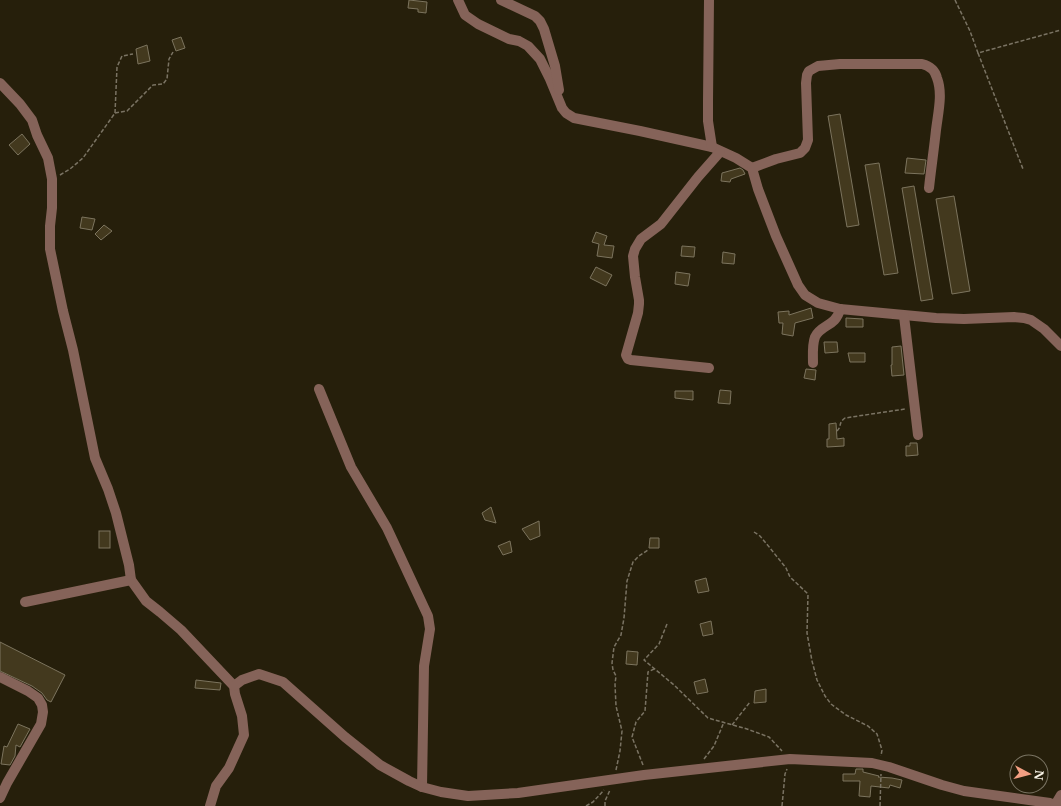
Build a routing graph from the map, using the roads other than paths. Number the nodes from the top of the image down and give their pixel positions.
1 (458, 0) edge
2 (501, 0) edge
3 (709, 0) edge
4 (0, 83) edge
5 (562, 108) junction
6 (716, 149) junction
7 (752, 168) junction
8 (929, 188) dead end
9 (840, 309) junction
10 (904, 316) junction
11 (1061, 346) edge
12 (813, 363) dead end
13 (709, 368) dead end
14 (320, 389) dead end
15 (918, 435) dead end
16 (131, 580) junction
17 (25, 602) dead end
18 (0, 677) edge
19 (234, 686) junction
20 (422, 787) junction
21 (1061, 795) edge
22 (0, 798) edge
23 (210, 806) edge
24 (1056, 806) edge

1 - 5 street
2 - 5 street
3 - 6 street
4 - 16 street
5 - 6 street
6 - 7 street
6 - 13 street
7 - 8 street
7 - 9 street
9 - 10 street
9 - 12 street
10 - 11 street
10 - 15 street
14 - 20 street
16 - 17 street
16 - 19 street
18 - 22 street
19 - 20 street
19 - 23 street
20 - 24 street
21 - 24 street

